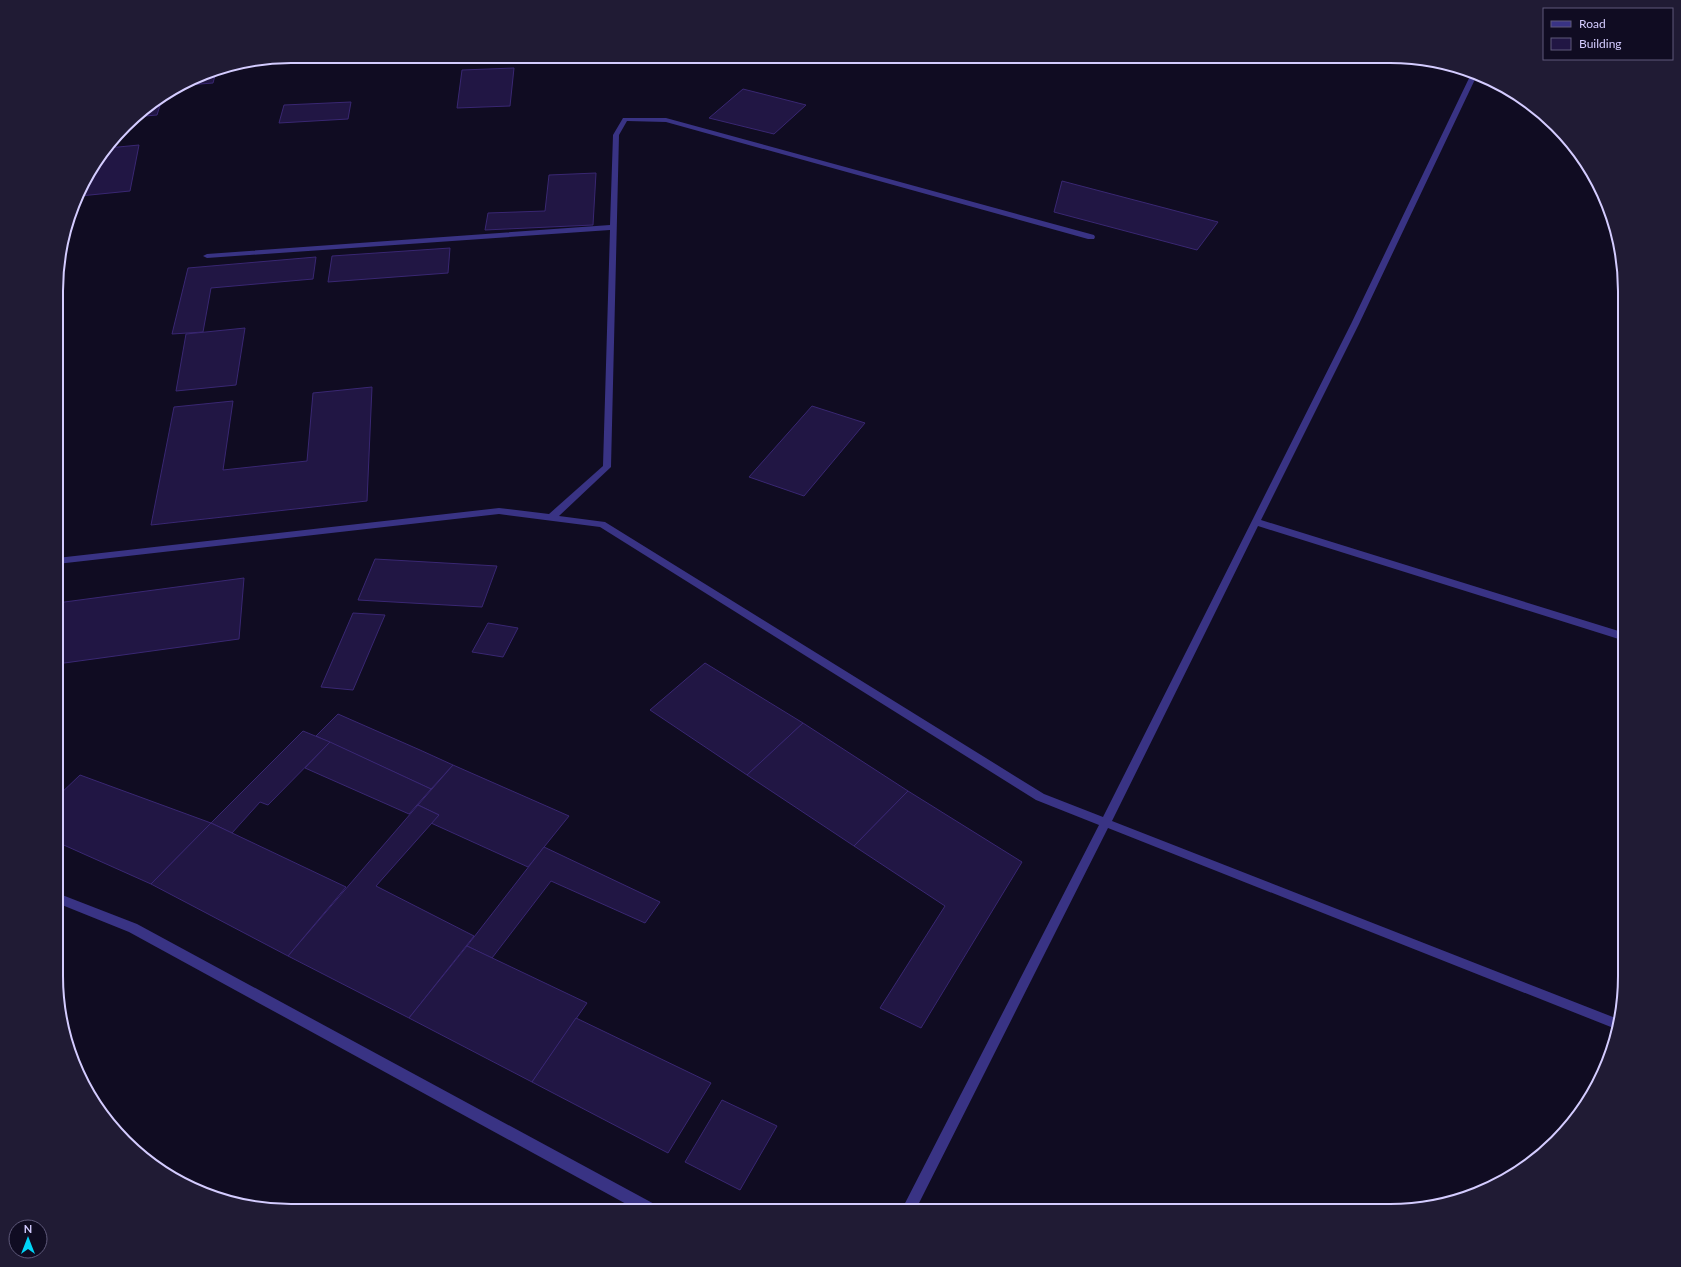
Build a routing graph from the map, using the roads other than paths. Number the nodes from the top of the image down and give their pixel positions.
1 (1472, 78) edge
2 (614, 227) junction
3 (1091, 237) dead end
4 (207, 256) dead end
5 (551, 518) junction
6 (1256, 522) junction
7 (63, 560) edge
8 (1618, 635) edge
9 (1106, 822) junction
10 (63, 900) edge
11 (1613, 1023) edge
12 (640, 1204) edge
13 (912, 1204) edge

1 - 6 street
2 - 3 street
2 - 4 street
2 - 5 street
5 - 7 street
5 - 9 street
6 - 8 street
6 - 9 street
9 - 11 street
9 - 13 street
10 - 12 street

